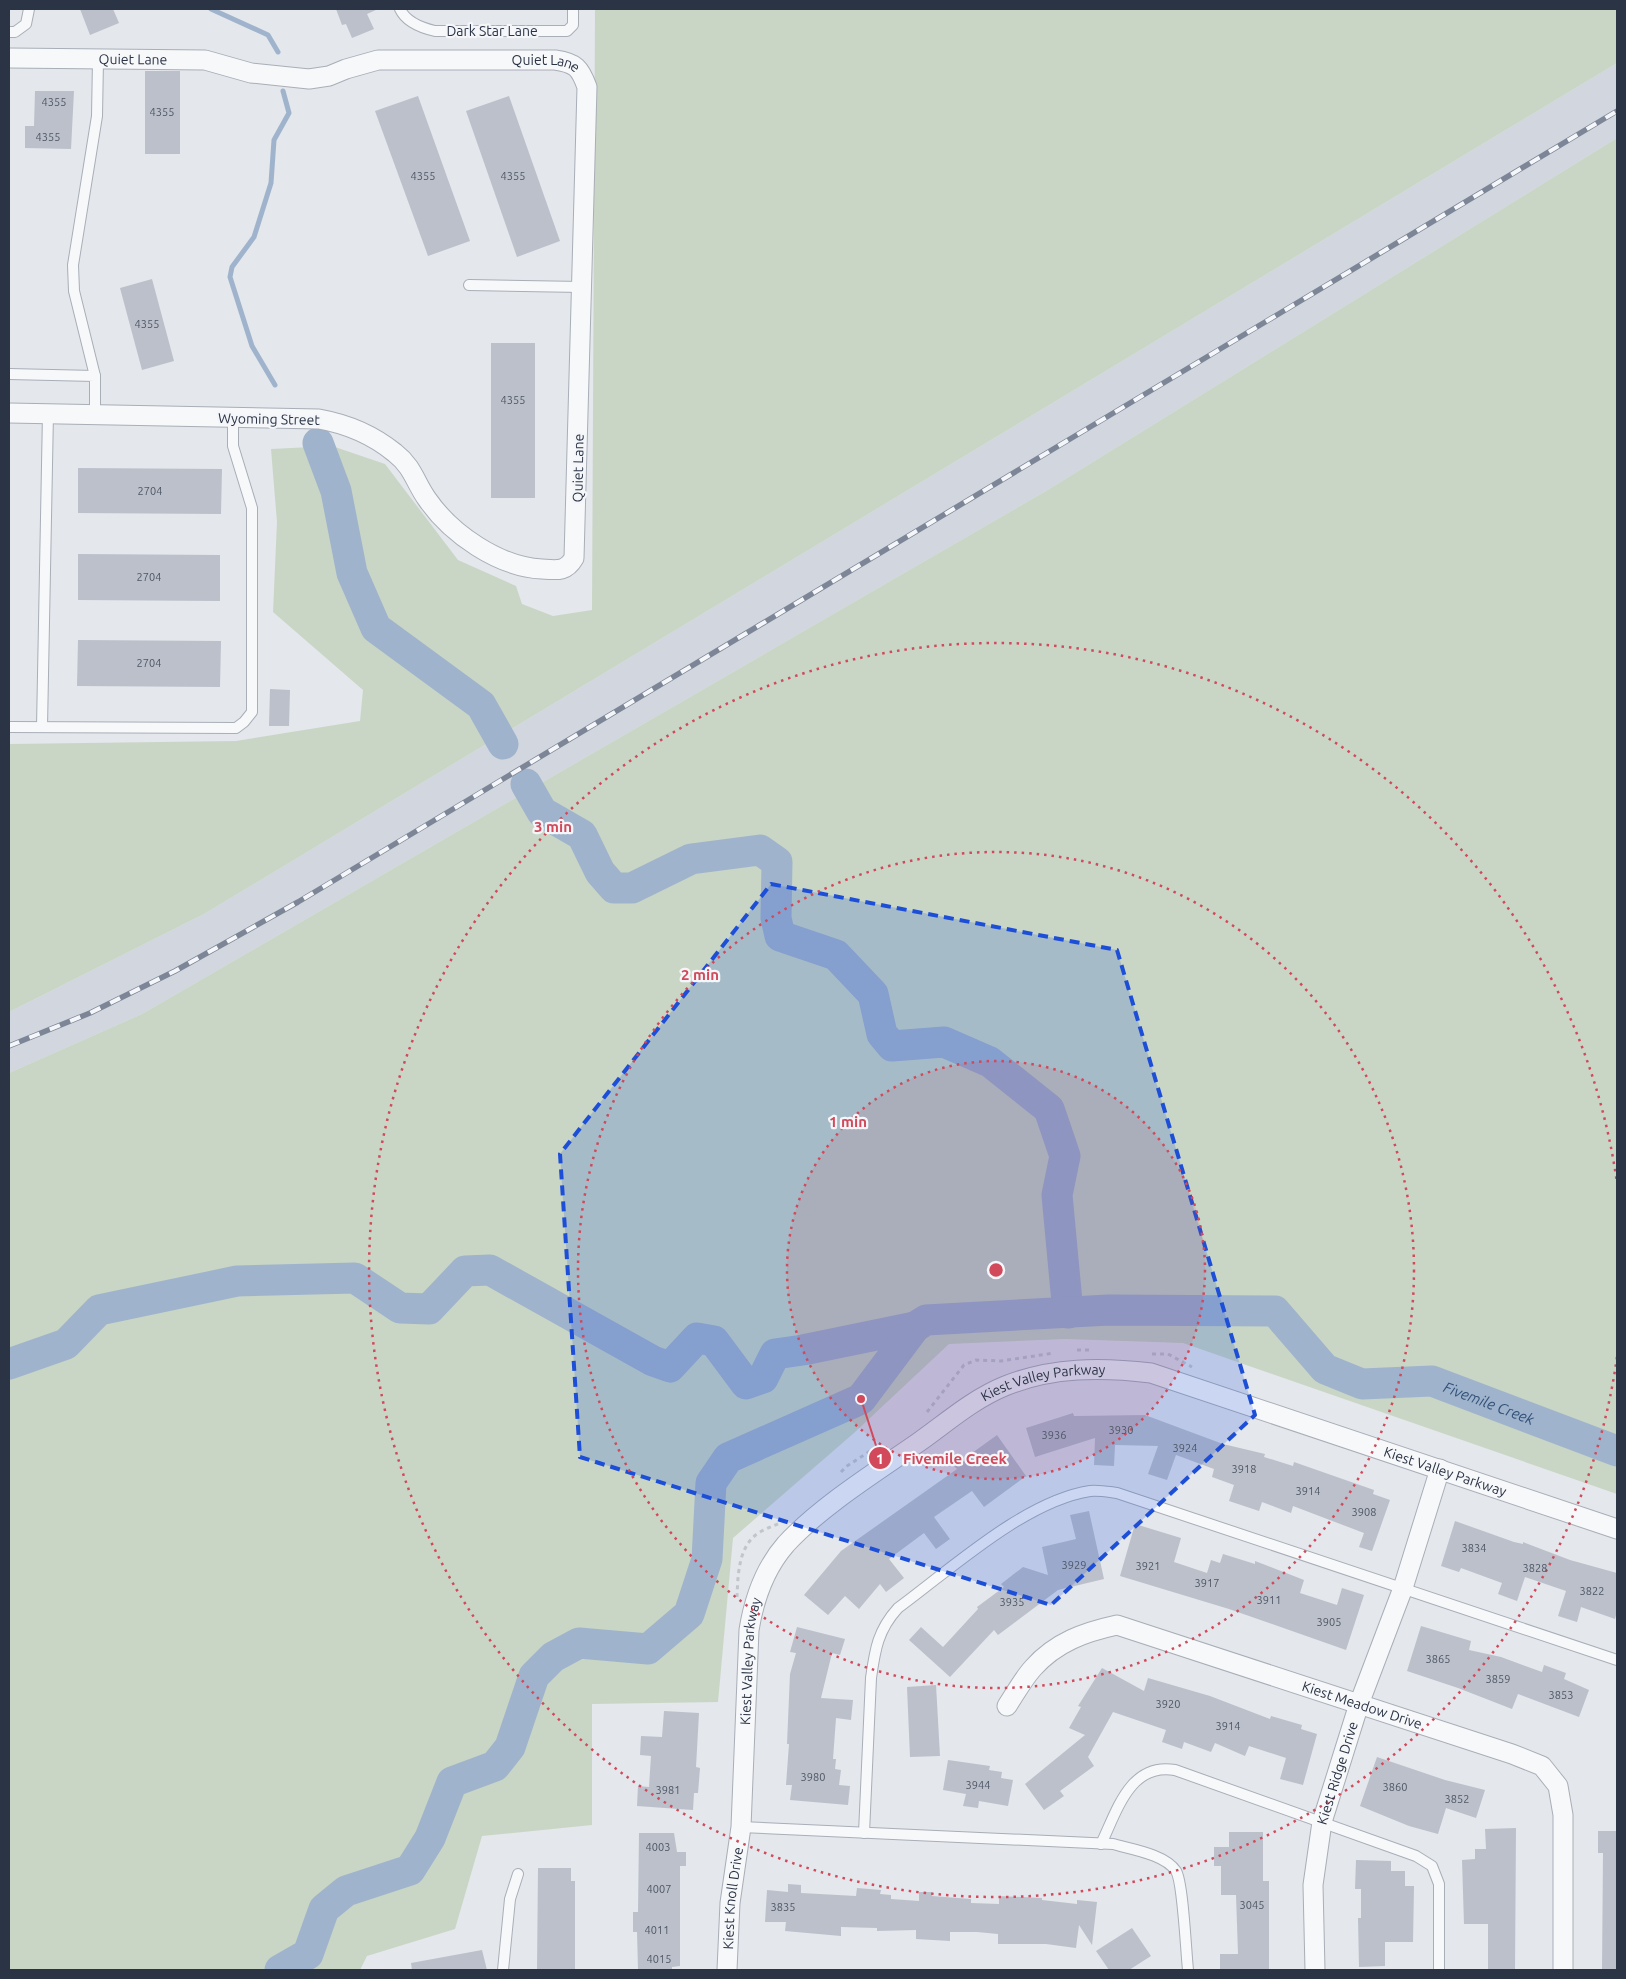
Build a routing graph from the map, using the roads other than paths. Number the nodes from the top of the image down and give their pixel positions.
1 (29, 9) edge
2 (400, 9) edge
3 (573, 9) edge
4 (9, 32) edge
5 (9, 58) edge
6 (98, 60) junction
7 (469, 285) dead end
8 (582, 287) junction
9 (9, 374) edge
10 (94, 376) junction
11 (9, 413) edge
12 (48, 413) junction
13 (95, 414) junction
14 (233, 418) junction
15 (562, 570) joint
16 (9, 726) edge
17 (42, 727) junction
18 (1440, 1469) junction
19 (1617, 1528) edge
20 (1403, 1588) junction
21 (1617, 1660) edge
22 (1359, 1704) junction
23 (1007, 1706) dead end
24 (1322, 1822) junction
25 (741, 1827) junction
26 (864, 1833) junction
27 (1101, 1844) junction
28 (518, 1874) dead end
29 (503, 1970) edge
30 (727, 1970) edge
31 (1188, 1970) edge
32 (1315, 1970) edge
33 (1439, 1970) edge
34 (1563, 1970) edge

1 - 4 lane
2 - 3 lane, Dark Star Lane
5 - 6 street, Quiet Lane
6 - 8 street, Quiet Lane
6 - 10 lane
7 - 8 lane
8 - 15 street, Quiet Lane
9 - 10 lane
10 - 13 lane
11 - 12 street, Wyoming Street
12 - 13 street, Wyoming Street
12 - 17 lane
13 - 14 street, Wyoming Street
14 - 15 street, Wyoming Street
14 - 17 lane
16 - 17 lane
18 - 19 street, Kiest Valley Parkway
18 - 20 street, Kiest Ridge Drive
18 - 25 street, Kiest Valley Parkway
20 - 21 lane
20 - 22 street, Kiest Ridge Drive
20 - 26 lane
22 - 23 street, Kiest Meadow Drive
22 - 24 street, Kiest Ridge Drive
22 - 34 street, Kiest Meadow Drive
24 - 27 lane
24 - 32 street, Kiest Ridge Drive
24 - 33 lane
25 - 26 lane
25 - 30 street, Kiest Knoll Drive
26 - 27 lane
27 - 31 lane
28 - 29 lane

